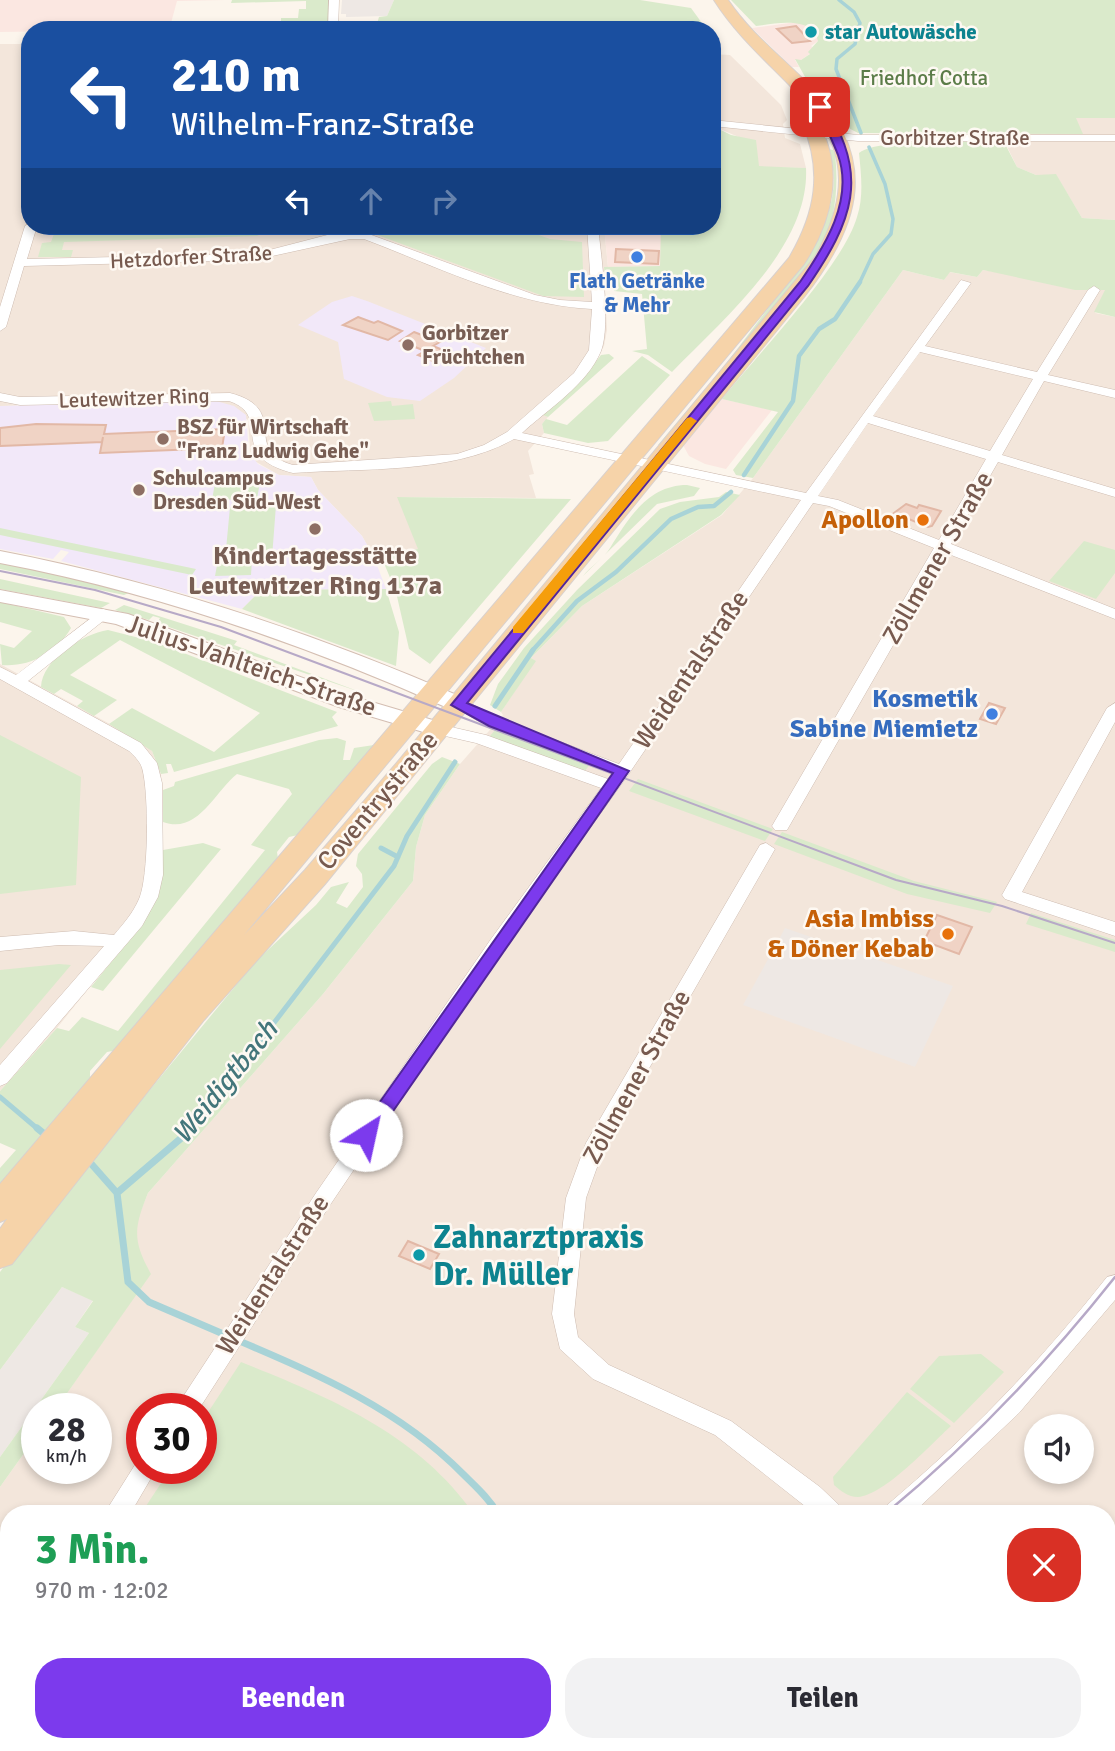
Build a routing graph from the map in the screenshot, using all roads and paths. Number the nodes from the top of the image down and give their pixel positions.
1 (334, 0) edge
2 (703, 0) edge
3 (721, 0) edge
4 (333, 21) edge
5 (720, 21) edge
6 (721, 22) edge
7 (721, 124) edge
8 (827, 136) junction
9 (1115, 138) edge
10 (28, 235) edge
11 (594, 235) edge
12 (20, 263) junction
13 (965, 283) dead end
14 (1094, 290) dead end
15 (598, 306) junction
16 (0, 327) edge
17 (917, 348) junction
18 (1040, 377) junction
19 (1115, 394) edge
20 (0, 397) edge
21 (865, 418) junction
22 (512, 435) junction
23 (996, 457) junction
24 (629, 461) junction
25 (654, 466) junction
26 (1115, 494) edge
27 (810, 497) junction
28 (944, 546) junction
29 (0, 557) edge
30 (160, 595) junction
31 (0, 596) edge
32 (63, 607) junction
33 (103, 614) junction
34 (1115, 614) edge
35 (73, 637) junction
36 (0, 672) edge
37 (17, 682) junction
38 (431, 692) junction
39 (458, 705) junction
40 (1115, 708) edge
41 (408, 720) junction
42 (438, 729) junction
43 (617, 778) junction
44 (781, 826) dead end
45 (766, 849) dead end
46 (1115, 929) edge
47 (118, 942) junction
48 (0, 944) edge
49 (0, 1078) edge
50 (80, 1131) junction
51 (52, 1165) junction
52 (0, 1208) edge
53 (0, 1254) edge
54 (1115, 1284) edge
55 (197, 1393) edge
56 (136, 1484) edge
57 (122, 1505) edge
58 (823, 1505) edge
59 (904, 1505) edge

1 - 4 street
2 - 5 main road, Coventrystraße
3 - 8 main road, Coventrystraße
6 - 8 main road, Coventrystraße
7 - 8 street, Gorbitzer Straße
8 - 9 street, Gorbitzer Straße
8 - 24 main road, Coventrystraße
8 - 25 main road, Coventrystraße
10 - 12 street
11 - 15 street, Leutewitzer Ring
12 - 15 street, Hetzdorfer Straße
12 - 16 street
13 - 17 street, Weidentalstraße
14 - 18 street, Zöllmener Straße
15 - 22 street, Leutewitzer Ring
17 - 18 street
17 - 21 street, Weidentalstraße
18 - 19 street
18 - 23 street, Zöllmener Straße
20 - 22 street, Leutewitzer Ring
21 - 23 street
21 - 27 street, Weidentalstraße
22 - 24 street
23 - 26 street
23 - 28 street, Zöllmener Straße
24 - 25 street
24 - 38 main road, Coventrystraße
25 - 27 street
25 - 39 main road, Coventrystraße
27 - 28 street
27 - 43 street, Weidentalstraße
28 - 34 street
28 - 44 street, Zöllmener Straße
29 - 30 main road, Julius-Vahlteich-Straße
30 - 33 main road
30 - 38 main road, Julius-Vahlteich-Straße
31 - 32 main road, Julius-Vahlteich-Straße
32 - 33 main road, Julius-Vahlteich-Straße
32 - 35 street
33 - 35 street
33 - 41 main road, Julius-Vahlteich-Straße
35 - 37 street
36 - 37 street
37 - 47 street
38 - 39 main road, Julius-Vahlteich-Straße
38 - 41 main road, Coventrystraße
39 - 42 main road, Coventrystraße
39 - 43 street
40 - 46 street
41 - 42 main road, Julius-Vahlteich-Straße
41 - 50 main road, Coventrystraße
42 - 43 street
42 - 50 main road, Coventrystraße
43 - 55 street, Weidentalstraße
45 - 58 street, Zöllmener Straße
47 - 48 street
47 - 49 street
50 - 51 main road, Coventrystraße
51 - 52 main road, Coventrystraße
51 - 53 main road, Coventrystraße
54 - 59 street
56 - 57 street

